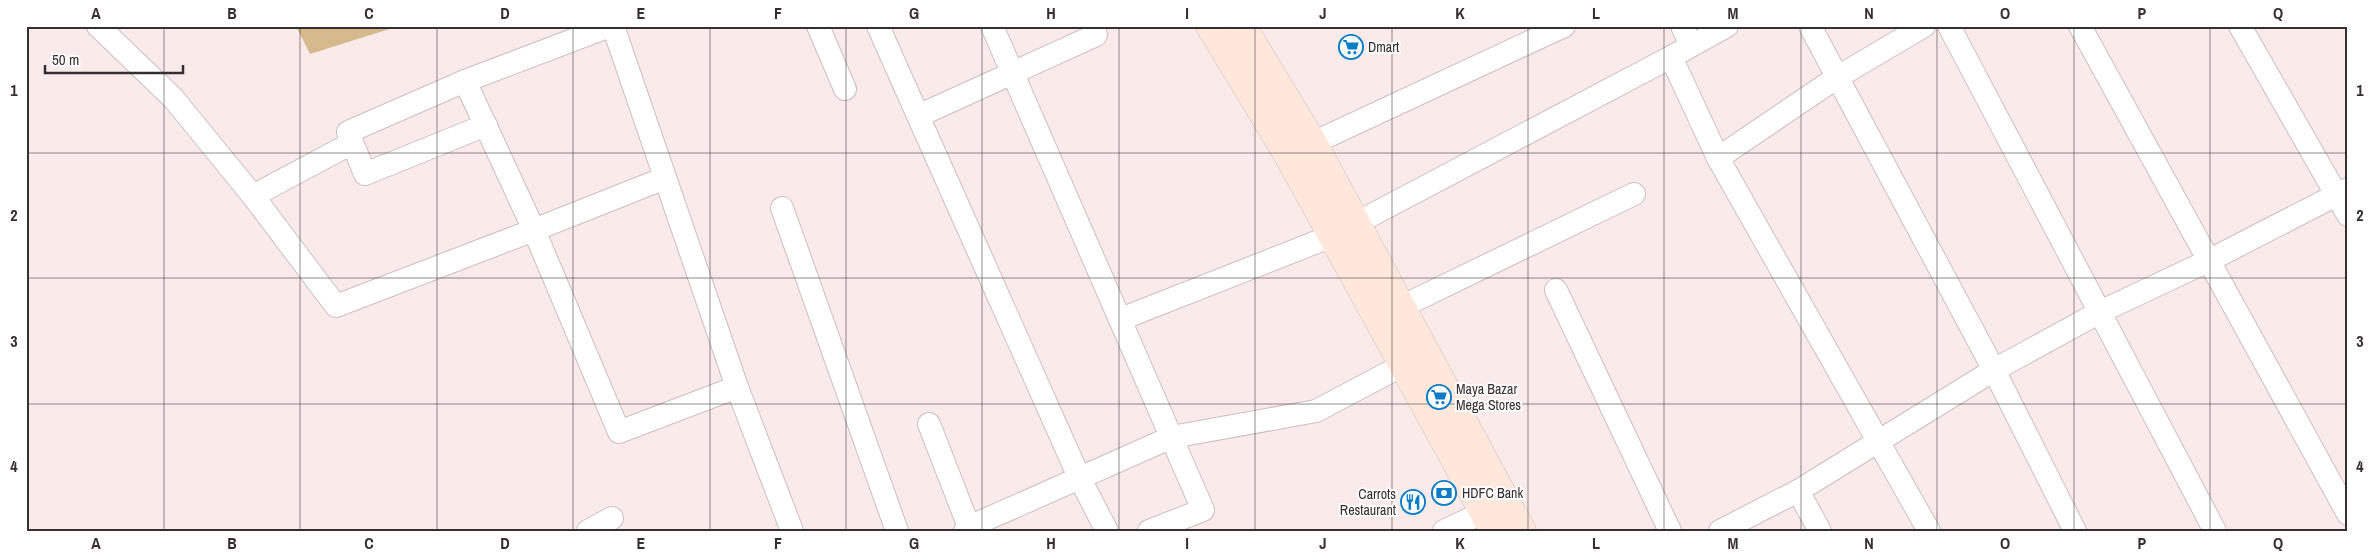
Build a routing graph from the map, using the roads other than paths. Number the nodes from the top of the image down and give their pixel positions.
1 (98, 26) edge
2 (612, 26) edge
3 (818, 26) edge
4 (878, 26) edge
5 (992, 26) edge
6 (1093, 26) edge
7 (1210, 26) edge
8 (1242, 26) edge
9 (1564, 26) edge
10 (1727, 26) edge
11 (1810, 26) edge
12 (1924, 26) edge
13 (1949, 26) edge
14 (2080, 26) edge
15 (2240, 26) edge
16 (1687, 36) edge
17 (1671, 57) junction
18 (1011, 74) junction
19 (1836, 78) junction
20 (465, 81) junction
21 (846, 88) dead end
22 (918, 116) junction
23 (486, 125) junction
24 (352, 143) junction
25 (1313, 143) junction
26 (1718, 158) junction
27 (665, 178) junction
28 (2343, 192) edge
29 (1634, 194) dead end
30 (253, 196) junction
31 (782, 208) dead end
32 (2348, 215) edge
33 (1355, 224) junction
34 (534, 230) junction
35 (1332, 236) junction
36 (2208, 261) junction
37 (1556, 290) dead end
38 (1401, 307) junction
39 (2100, 312) junction
40 (1121, 319) junction
41 (1403, 365) junction
42 (1994, 370) junction
43 (738, 387) junction
44 (929, 424) dead end
45 (1172, 436) junction
46 (1877, 440) junction
47 (1079, 476) junction
48 (1798, 491) junction
49 (2348, 514) edge
50 (612, 518) dead end
51 (1489, 521) edge
52 (967, 529) edge
53 (588, 531) edge
54 (792, 531) edge
55 (897, 531) edge
56 (1106, 531) edge
57 (1149, 531) edge
58 (1444, 531) edge
59 (1522, 531) edge
60 (1670, 531) edge
61 (1720, 531) edge
62 (1820, 531) edge
63 (1929, 531) edge
64 (2074, 531) edge
65 (2215, 531) edge

1 - 30 street
2 - 20 street
2 - 27 street
3 - 21 street
4 - 22 street
5 - 18 street
6 - 18 street
7 - 35 street
8 - 25 street
9 - 25 street
10 - 16 street
11 - 19 street
12 - 19 street
13 - 39 street
14 - 36 street
15 - 28 street
16 - 17 street
17 - 26 street
17 - 33 street
18 - 22 street
18 - 40 street
19 - 26 street
19 - 42 street
20 - 23 street
20 - 24 street
22 - 47 street
23 - 24 street
23 - 34 street
24 - 30 street
25 - 33 street
26 - 46 street
27 - 34 street
27 - 43 street
28 - 32 street
28 - 36 street
29 - 38 street
30 - 34 street
31 - 55 street
33 - 35 street
33 - 38 street
34 - 43 street
35 - 40 street
35 - 41 street
36 - 39 street
36 - 49 street
37 - 60 street
38 - 59 street
39 - 42 street
39 - 65 street
40 - 45 street
41 - 45 street
41 - 51 street
42 - 46 street
42 - 64 street
43 - 54 street
44 - 52 street
45 - 47 street
45 - 57 street
46 - 48 street
46 - 63 street
47 - 52 street
47 - 56 street
48 - 61 street
48 - 62 street
50 - 53 street
51 - 58 street

